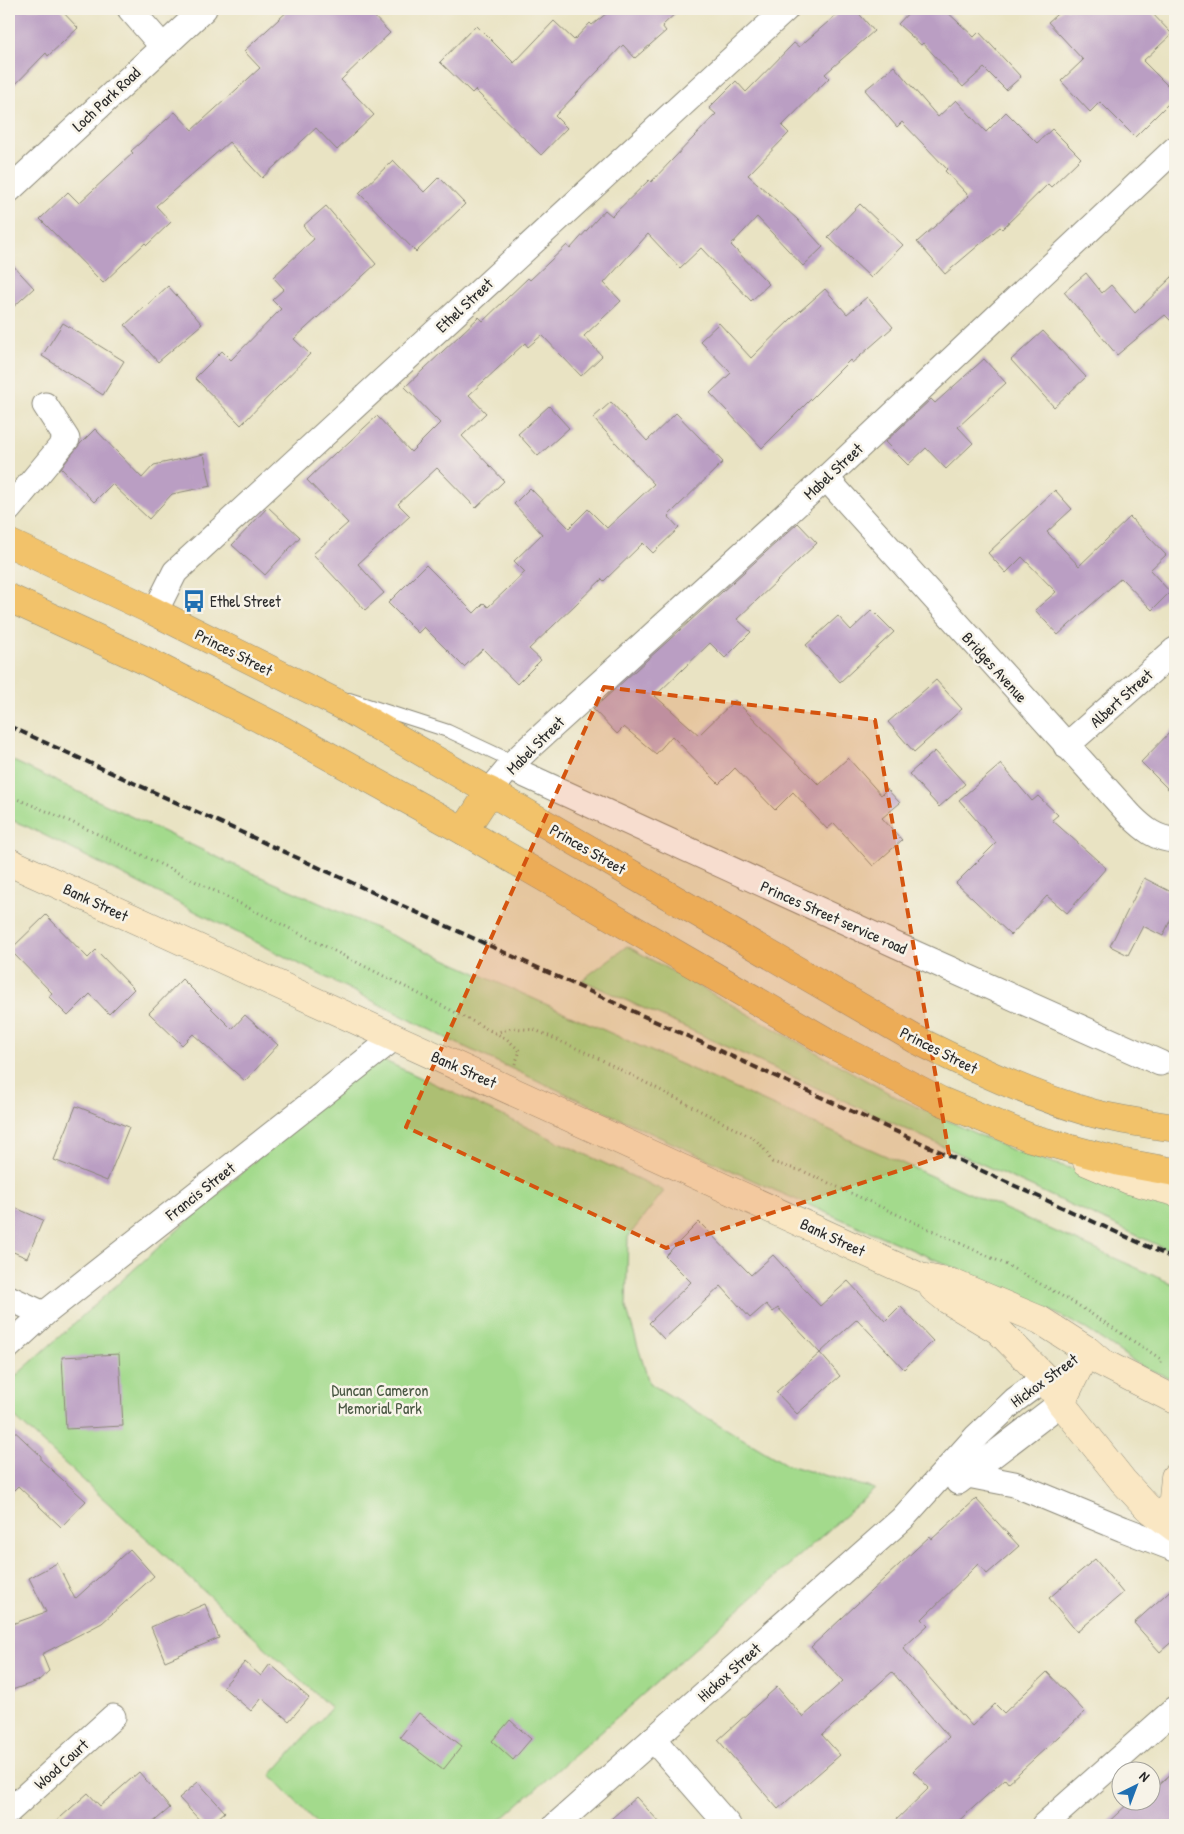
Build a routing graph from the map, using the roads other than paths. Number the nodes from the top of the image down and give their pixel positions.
1 (130, 9) edge
2 (204, 9) edge
3 (786, 9) edge
4 (163, 46) junction
5 (1175, 149) edge
6 (9, 190) edge
7 (45, 405) dead end
8 (826, 478) junction
9 (9, 509) edge
10 (9, 543) edge
11 (9, 598) edge
12 (155, 612) junction
13 (1175, 650) edge
14 (308, 689) junction
15 (1066, 746) junction
16 (512, 765) junction
17 (490, 792) junction
18 (464, 831) junction
19 (1175, 840) edge
20 (9, 862) edge
21 (394, 1038) junction
22 (1160, 1063) dead end
23 (1175, 1128) edge
24 (1031, 1138) junction
25 (1175, 1172) edge
26 (1175, 1192) edge
27 (920, 1277) junction
28 (9, 1298) edge
29 (44, 1314) junction
30 (9, 1346) edge
31 (1086, 1350) junction
32 (1044, 1378) junction
33 (1167, 1396) edge
34 (1061, 1403) junction
35 (963, 1466) junction
36 (1175, 1477) edge
37 (1175, 1518) edge
38 (1175, 1528) edge
39 (1175, 1549) edge
40 (1175, 1708) edge
41 (113, 1717) dead end
42 (653, 1739) junction
43 (9, 1812) edge
44 (556, 1825) edge
45 (728, 1825) edge
46 (1044, 1825) edge

1 - 4 street
2 - 4 street, Loch Park Road
3 - 12 street, Ethel Street
4 - 6 street, Loch Park Road
5 - 8 street, Mabel Street
7 - 9 street
8 - 15 street, Bridges Avenue
8 - 16 street, Mabel Street
10 - 12 highway, Princes Street
11 - 18 highway
12 - 14 highway, Princes Street
13 - 15 street, Albert Street
14 - 16 lane, Princes Street service road
14 - 17 highway, Princes Street
15 - 19 street, Bridges Avenue
16 - 17 street, Mabel Street
16 - 22 street, Princes Street service road
17 - 18 highway
17 - 23 highway, Princes Street
18 - 24 highway
20 - 21 main road, Bank Street
21 - 27 main road, Bank Street
21 - 29 street, Francis Street
24 - 25 highway
24 - 26 main road
27 - 31 main road, Bank Street
27 - 32 main road, Bank Street
28 - 29 street
29 - 30 street, Francis Street
31 - 32 main road, Hickox Street
31 - 33 main road, Bank Street
31 - 34 main road, Hickox Street
32 - 34 main road, Bank Street
32 - 35 street, Hickox Street
34 - 35 street, Hickox Street
34 - 38 main road, Bank Street
35 - 39 street
35 - 42 street, Hickox Street
36 - 37 main road
40 - 46 street
41 - 43 street, Wood Court
42 - 44 street, Hickox Street
42 - 45 street

